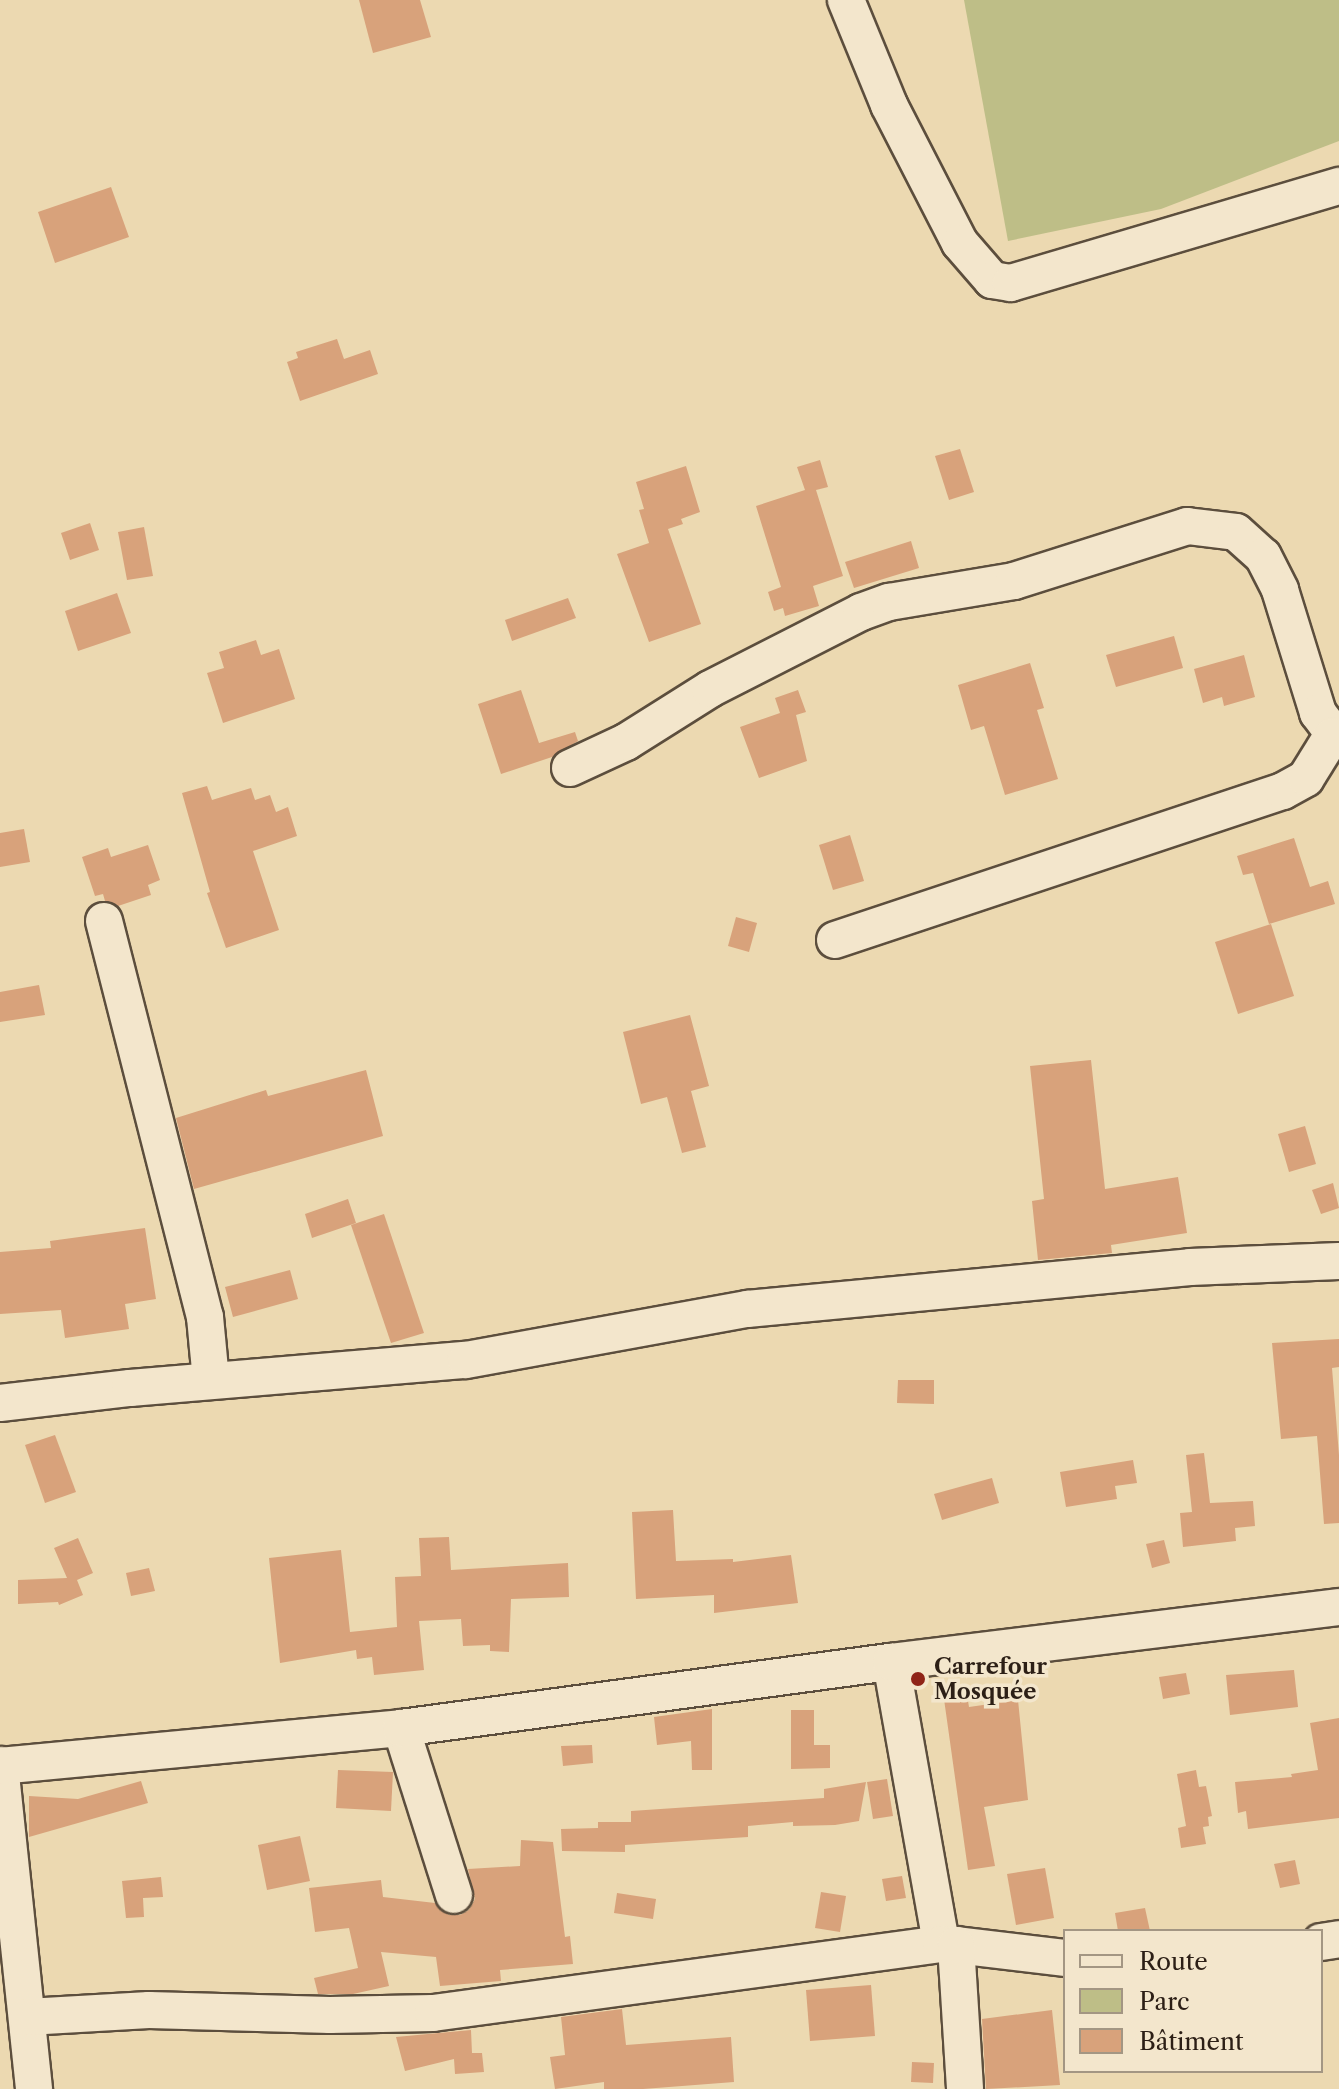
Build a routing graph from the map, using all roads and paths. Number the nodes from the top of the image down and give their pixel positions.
1 (846, 0) edge
2 (1339, 186) edge
3 (1336, 739) edge
4 (570, 768) dead end
5 (104, 921) dead end
6 (835, 940) dead end
7 (1339, 1261) edge
8 (211, 1381) junction
9 (0, 1403) edge
10 (1339, 1607) edge
11 (891, 1662) junction
12 (401, 1728) junction
13 (0, 1765) edge
14 (454, 1895) dead end
15 (948, 1944) junction
16 (1063, 1958) edge
17 (27, 2017) junction
18 (34, 2089) edge
19 (965, 2089) edge

1 - 2 street
3 - 4 street
3 - 6 street
5 - 8 street
7 - 8 street
8 - 9 street
10 - 11 street
11 - 12 street
11 - 15 street
12 - 13 street
12 - 14 street
13 - 17 street
15 - 16 street
15 - 17 street
15 - 19 street
17 - 18 street

